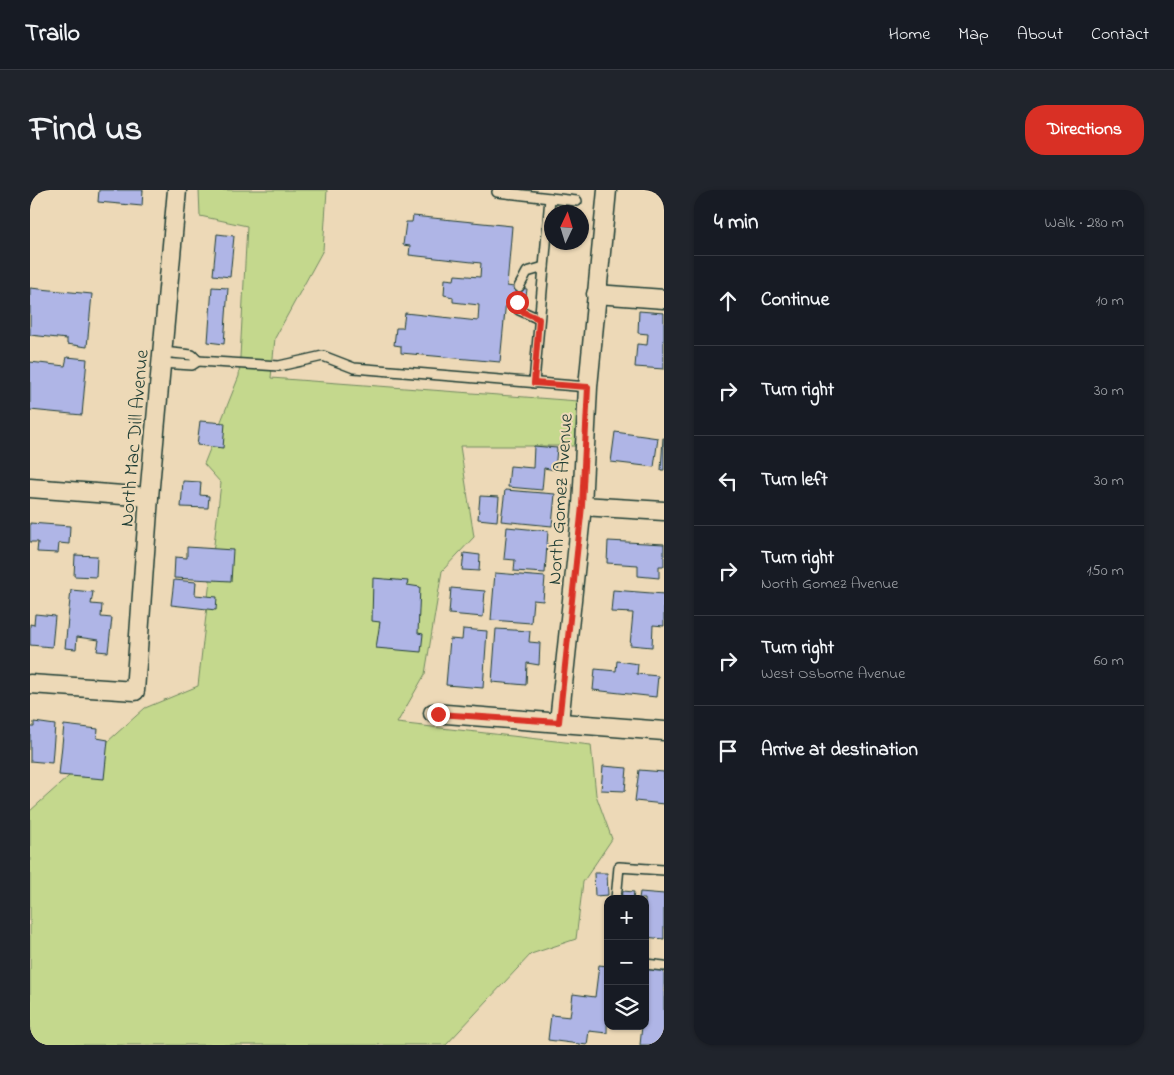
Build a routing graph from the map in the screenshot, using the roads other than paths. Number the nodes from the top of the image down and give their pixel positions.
1 (177, 190) edge
2 (607, 190) edge
3 (497, 192) dead end
4 (550, 198) junction
5 (577, 200) dead end
6 (544, 266) junction
7 (519, 287) dead end
8 (596, 294) junction
9 (664, 299) edge
10 (517, 302) dead end
11 (539, 319) junction
12 (162, 357) junction
13 (534, 383) junction
14 (588, 387) junction
15 (30, 488) edge
16 (149, 497) junction
17 (582, 506) junction
18 (664, 511) edge
19 (30, 684) edge
20 (433, 713) dead end
21 (559, 722) junction
22 (664, 731) edge
23 (664, 870) edge
24 (616, 895) edge
25 (649, 964) edge
26 (664, 966) edge

1 - 12 street, North Mac Dill Avenue
2 - 8 street, North Gomez Avenue
3 - 4 lane
4 - 5 lane
4 - 6 lane
6 - 7 lane
6 - 11 lane
8 - 9 street
8 - 14 street, North Gomez Avenue
10 - 11 lane
11 - 13 lane
12 - 13 lane
12 - 16 street, North Mac Dill Avenue
13 - 14 lane
14 - 17 street, North Gomez Avenue
15 - 16 street
16 - 19 street, North Mac Dill Avenue
17 - 18 street
17 - 21 street, North Gomez Avenue
20 - 21 street
21 - 22 street
23 - 24 lane
25 - 26 lane

